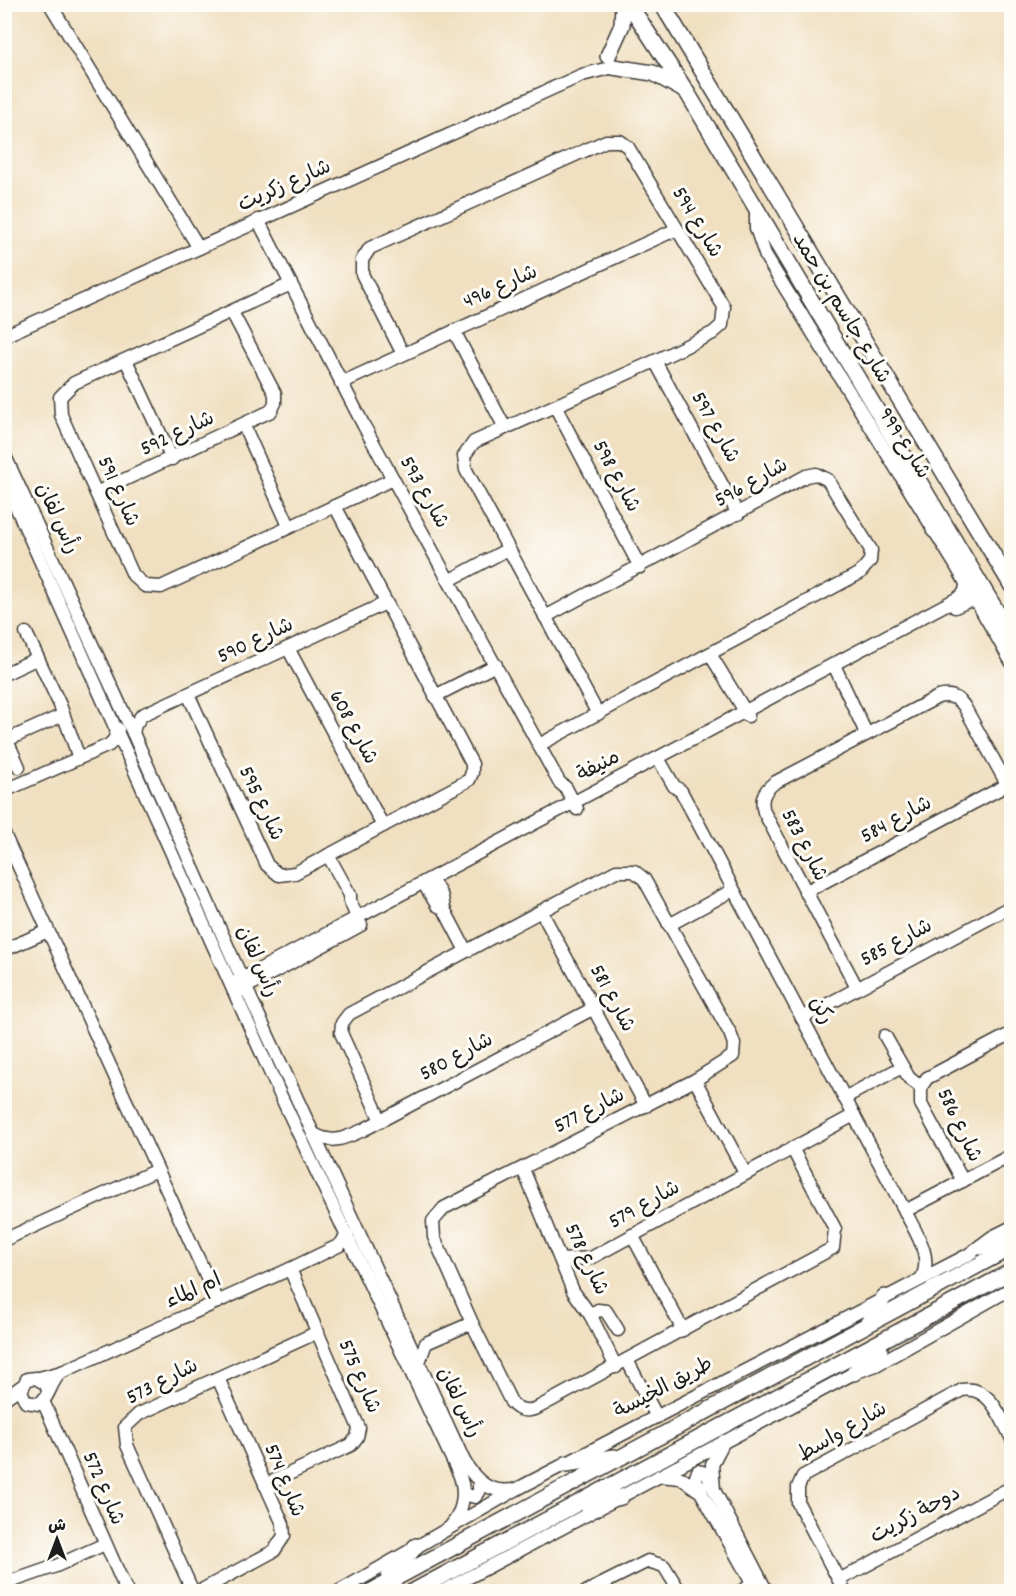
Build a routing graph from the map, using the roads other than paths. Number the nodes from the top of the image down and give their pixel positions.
1 (50, 4) edge
2 (623, 4) edge
3 (629, 4) edge
4 (662, 4) edge
5 (611, 62) junction
6 (688, 94) junction
7 (756, 210) junction
8 (258, 220) junction
9 (676, 230) junction
10 (199, 248) junction
11 (291, 284) junction
12 (232, 312) junction
13 (454, 331) junction
14 (4, 336) edge
15 (403, 354) junction
16 (126, 360) junction
17 (655, 361) junction
18 (341, 383) junction
19 (555, 406) junction
20 (244, 426) junction
21 (504, 426) junction
22 (4, 454) edge
23 (172, 459) junction
24 (393, 479) junction
25 (4, 480) edge
26 (96, 494) junction
27 (335, 506) junction
28 (935, 509) junction
29 (738, 514) junction
30 (289, 526) junction
31 (934, 530) junction
32 (508, 549) junction
33 (640, 567) junction
34 (450, 580) junction
35 (966, 584) junction
36 (1011, 585) edge
37 (977, 602) junction
38 (386, 603) junction
39 (545, 618) junction
40 (26, 633) dead end
41 (1007, 642) edge
42 (288, 648) junction
43 (710, 654) junction
44 (38, 658) junction
45 (1011, 663) edge
46 (496, 665) junction
47 (832, 670) junction
48 (4, 674) edge
49 (188, 694) junction
50 (435, 696) junction
51 (121, 707) junction
52 (598, 714) junction
53 (63, 715) junction
54 (142, 715) junction
55 (744, 716) junction
56 (118, 729) junction
57 (133, 733) junction
58 (866, 733) junction
59 (6, 737) edge
60 (109, 745) junction
61 (539, 745) junction
62 (126, 747) junction
63 (82, 757) junction
64 (663, 759) junction
65 (141, 766) junction
66 (20, 767) dead end
67 (1009, 789) edge
68 (4, 791) edge
69 (572, 807) junction
70 (383, 826) junction
71 (4, 834) edge
72 (328, 855) junction
73 (431, 887) junction
74 (733, 890) junction
75 (805, 892) junction
76 (1011, 906) edge
77 (541, 911) junction
78 (362, 920) junction
79 (669, 925) junction
80 (48, 931) junction
81 (4, 950) edge
82 (466, 951) junction
83 (238, 986) junction
84 (857, 988) junction
85 (594, 1008) junction
86 (802, 1018) junction
87 (1011, 1033) edge
88 (885, 1036) dead end
89 (902, 1067) junction
90 (695, 1080) junction
91 (921, 1087) junction
92 (844, 1098) junction
93 (646, 1106) junction
94 (854, 1115) junction
95 (381, 1120) junction
96 (314, 1134) junction
97 (337, 1141) junction
98 (792, 1148) junction
99 (1011, 1155) edge
100 (328, 1165) junction
101 (523, 1169) junction
102 (157, 1170) junction
103 (745, 1173) junction
104 (963, 1181) junction
105 (905, 1211) junction
106 (1011, 1227) edge
107 (632, 1235) junction
108 (4, 1240) edge
109 (343, 1240) junction
110 (1011, 1240) edge
111 (981, 1247) junction
112 (1011, 1247) edge
113 (923, 1250) junction
114 (561, 1260) junction
115 (950, 1264) junction
116 (290, 1269) junction
117 (1011, 1271) edge
118 (921, 1279) junction
119 (1011, 1288) edge
120 (884, 1298) junction
121 (218, 1302) junction
122 (591, 1316) junction
123 (472, 1323) junction
124 (867, 1325) junction
125 (618, 1330) dead end
126 (683, 1330) junction
127 (318, 1332) junction
128 (899, 1332) junction
129 (405, 1334) junction
130 (426, 1343) junction
131 (627, 1360) junction
132 (418, 1365) junction
133 (616, 1366) junction
134 (62, 1372) junction
135 (854, 1373) junction
136 (39, 1378) junction
137 (218, 1378) junction
138 (22, 1386) junction
139 (5, 1399) edge
140 (37, 1399) junction
141 (657, 1416) junction
142 (1008, 1423) edge
143 (1011, 1439) edge
144 (724, 1441) junction
145 (626, 1455) junction
146 (566, 1464) junction
147 (658, 1476) junction
148 (479, 1482) junction
149 (265, 1485) junction
150 (1011, 1487) edge
151 (517, 1489) junction
152 (464, 1494) junction
153 (709, 1494) junction
154 (621, 1497) junction
155 (563, 1511) junction
156 (450, 1527) junction
157 (101, 1542) junction
158 (416, 1546) junction
159 (839, 1580) junction
160 (4, 1584) edge
161 (376, 1588) edge
162 (759, 1588) edge
163 (122, 1592) edge
164 (127, 1592) edge
165 (195, 1592) edge
166 (338, 1592) edge
167 (412, 1592) edge
168 (441, 1592) edge
169 (586, 1592) edge
170 (680, 1592) edge
171 (740, 1592) edge
172 (845, 1592) edge

1 - 10 street
2 - 5 main road
3 - 6 main road, شارع جاسم بن حمد
4 - 36 main road, شارع جاسم بن حمد
5 - 6 main road
5 - 8 street, شارع زكريت
6 - 7 main road, شارع جاسم بن حمد
7 - 28 main road, شارع جاسم بن حمد
7 - 31 street, شارع 999
8 - 10 street, شارع زكريت
8 - 11 street, شارع 593
9 - 13 street, شارع 496
9 - 15 street, شارع 594
9 - 17 street, شارع 594
10 - 14 street, شارع زكريت
11 - 12 street, شارع 591
11 - 18 street, شارع 593
12 - 16 street, شارع 591
12 - 20 street, شارع 592
13 - 15 street, شارع 496
13 - 21 street
15 - 18 street, شارع 496
16 - 23 street
16 - 26 street, شارع 591
17 - 19 street, شارع 594
17 - 29 street, شارع 597
18 - 24 street, شارع 593
19 - 21 street, شارع 594
19 - 33 street, شارع 598
20 - 23 street, شارع 592
20 - 30 street, شارع 592
21 - 32 street, شارع 594
22 - 51 street, رأس لفان
23 - 26 street, شارع 592
24 - 27 street, شارع 591
24 - 34 street, شارع 593
25 - 56 street, رأس لفان
26 - 30 street, شارع 591
27 - 30 street, شارع 591
27 - 38 street, شارع 595
28 - 31 main road
28 - 41 main road, شارع جاسم بن حمد
29 - 33 street, شارع 596
29 - 43 street, شارع 596
31 - 35 street, شارع 999
32 - 34 street
32 - 39 street, شارع 594
33 - 39 street, شارع 596
34 - 46 street, شارع 593
35 - 37 street, شارع 999
35 - 47 street, منيفة
37 - 41 street, شارع 999
37 - 47 street, منيفة
38 - 42 street, شارع 590
38 - 50 street, شارع 595
39 - 52 street, شارع 594
40 - 44 street
41 - 45 street, شارع 999
42 - 49 street, شارع 590
42 - 70 street, شارع 608
43 - 52 street, شارع 596
43 - 55 street
44 - 48 street
44 - 53 street
46 - 50 street
46 - 61 street, شارع 593
47 - 55 street, منيفة
47 - 58 street
49 - 54 street, شارع 590
49 - 72 street, شارع 595
50 - 70 street, شارع 595
51 - 54 street
51 - 57 street, رأس لفان
52 - 61 street, شارع 596
53 - 59 street
53 - 63 street
54 - 57 street
55 - 64 street, منيفة
56 - 60 street
56 - 62 street, رأس لفان
57 - 65 street, رأس لفان
58 - 67 street, شارع 583
58 - 75 street, شارع 583
59 - 66 street
60 - 62 street
60 - 63 street
61 - 69 street, شارع 593
62 - 65 street, رأس لفان
63 - 68 street
64 - 69 street, منيفة
64 - 74 street, ركن
65 - 83 street, رأس لفان
67 - 75 street, شارع 584
69 - 73 street, منيفة
69 - 78 street, منيفة
70 - 72 street, شارع 595
71 - 80 street
72 - 78 street
73 - 78 street, منيفة
73 - 82 street
74 - 79 street
74 - 86 street, ركن
75 - 84 street, شارع 583
76 - 84 street, شارع 585
77 - 79 street, شارع 577
77 - 82 street, شارع 577
77 - 85 street, شارع 581
78 - 83 street, منيفة
79 - 90 street, شارع 577
80 - 81 street
80 - 102 street
82 - 95 street, شارع 577
83 - 96 street, رأس لفان
83 - 109 street, رأس لفان
84 - 86 street, شارع 585
85 - 93 street, شارع 581
85 - 95 street, شارع 580
86 - 92 street, ركن
87 - 91 street, شارع 586
88 - 89 street
89 - 91 street
89 - 92 street
90 - 93 street, شارع 577
90 - 103 street
91 - 104 street, شارع 586
92 - 94 street, ركن
93 - 101 street, شارع 577
94 - 98 street, شارع 579
94 - 105 street, ركن
95 - 97 street, شارع 580
96 - 97 street
96 - 100 street, رأس لفان
97 - 100 street
98 - 103 street, شارع 579
98 - 126 street, شارع 577
99 - 104 street
100 - 129 street, رأس لفان
101 - 114 street, شارع 578
101 - 123 street, شارع 577
102 - 108 street
102 - 121 street
103 - 107 street, شارع 579
104 - 105 street
105 - 113 street, ركن
106 - 111 street, طريق الخيسة
107 - 114 street, شارع 579
107 - 126 street
109 - 116 street, ام الماء
109 - 152 street, رأس لفان
110 - 111 main road
111 - 115 street, طريق الخيسة
112 - 124 main road, طريق الخيسة
113 - 115 street
113 - 118 street, ركن
114 - 122 street, شارع 578
115 - 118 street, طريق الخيسة
116 - 121 street, ام الماء
116 - 127 street, شارع 575
117 - 128 main road
118 - 120 street, طريق الخيسة
119 - 135 street
120 - 124 main road
120 - 141 street, طريق الخيسة
121 - 134 street, ام الماء
122 - 125 street
122 - 133 street, شارع 578
123 - 130 street
123 - 133 street, شارع 577
124 - 145 main road, طريق الخيسة
126 - 131 street, شارع 577
127 - 137 street, شارع 573
127 - 149 street, شارع 575
128 - 135 main road
128 - 155 main road
129 - 130 street
129 - 132 street, رأس لفان
130 - 132 street
131 - 133 street, شارع 577
131 - 141 street
132 - 148 street, رأس لفان
134 - 136 street, ام الماء
134 - 140 street, ام الماء
135 - 144 street
136 - 138 street, ام الماء
136 - 140 street, شارع 572
137 - 149 street, شارع 574
137 - 165 street, شارع 573
138 - 139 street
138 - 140 street
139 - 140 street
140 - 157 street, شارع 572
141 - 146 street, طريق الخيسة
142 - 143 street, شارع واسط
142 - 159 street, شارع واسط
144 - 147 street
144 - 153 street
145 - 146 main road
145 - 161 main road, طريق الخيسة
146 - 151 street, طريق الخيسة
147 - 153 street
147 - 154 street
148 - 151 street
148 - 152 street
149 - 165 street, شارع 574
150 - 159 street, دوحة زكريت
151 - 156 street, طريق الخيسة
152 - 156 street
153 - 162 street
154 - 155 main road
154 - 168 street
155 - 167 main road
156 - 158 street, طريق الخيسة
157 - 160 street
157 - 163 street, شارع 572
157 - 164 street, شارع 572
158 - 161 main road
158 - 166 street, طريق الخيسة
159 - 172 street, شارع واسط
162 - 171 street
169 - 170 street

